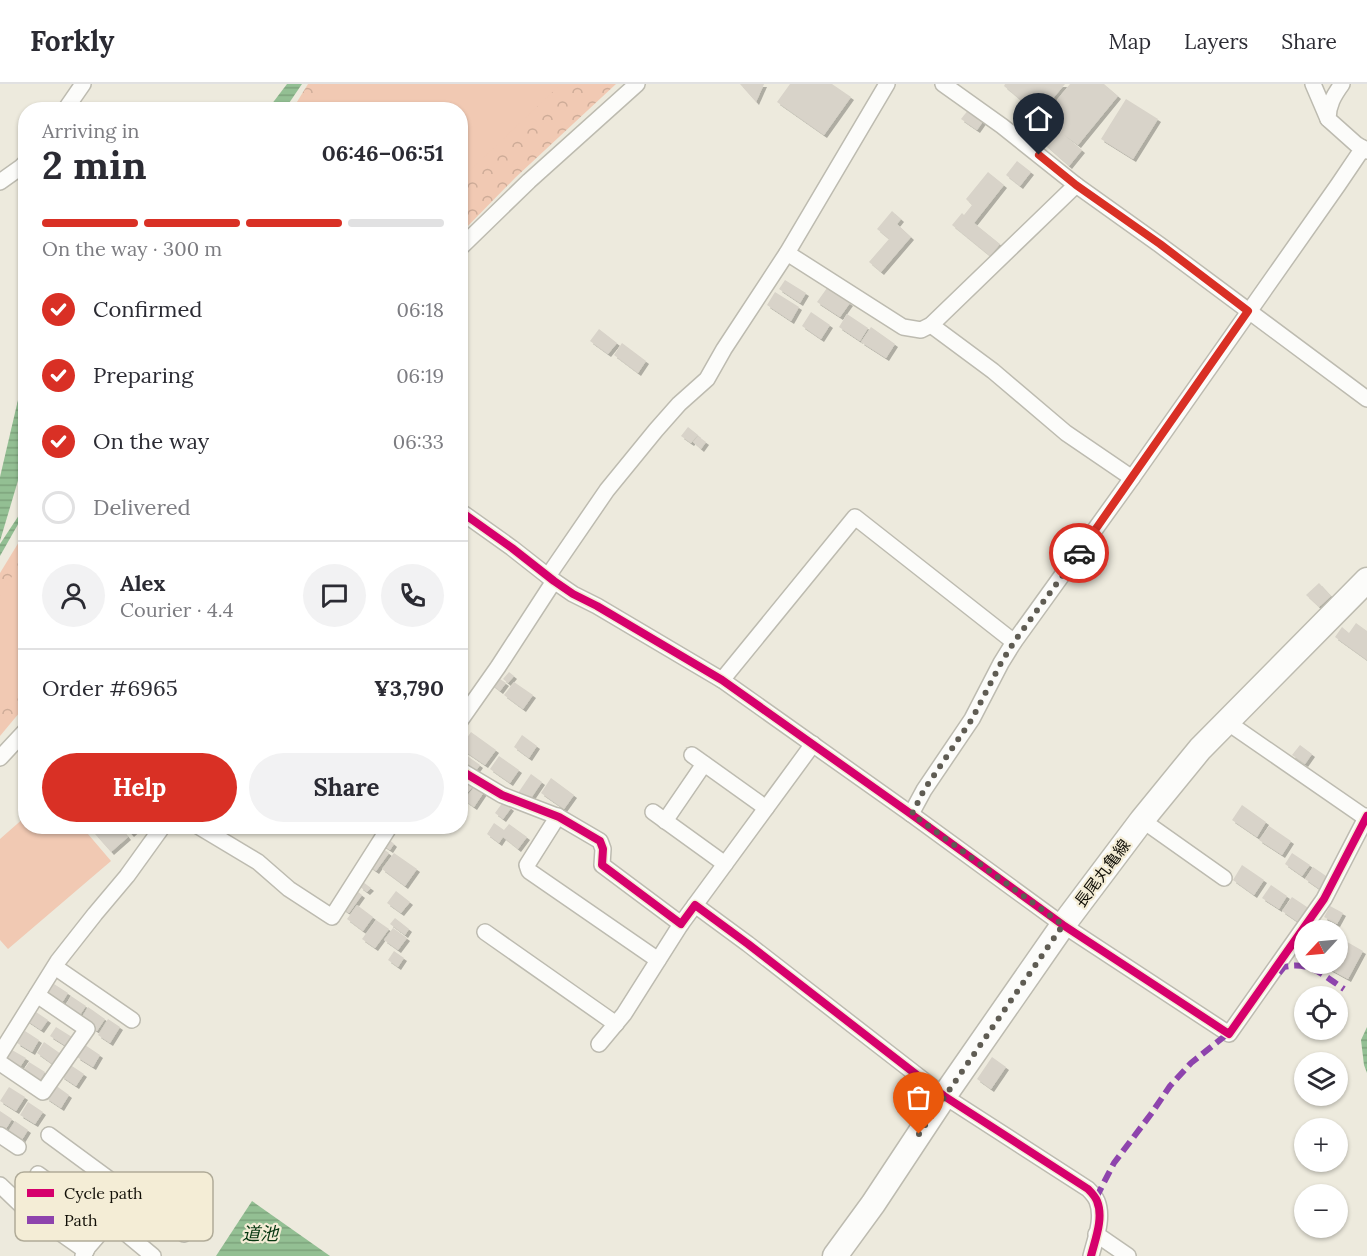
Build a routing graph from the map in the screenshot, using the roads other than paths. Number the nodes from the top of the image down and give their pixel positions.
1 (83, 84) edge
2 (637, 84) edge
3 (887, 84) edge
4 (943, 84) edge
5 (1313, 84) edge
6 (1342, 84) edge
7 (71, 102) edge
8 (1328, 119) junction
9 (1365, 149) edge
10 (18, 169) edge
11 (0, 182) edge
12 (1076, 185) junction
13 (468, 240) edge
14 (787, 253) junction
15 (1248, 311) junction
16 (931, 325) junction
17 (1367, 399) edge
18 (1132, 478) junction
19 (468, 517) edge
20 (551, 578) junction
21 (1367, 580) edge
22 (1014, 642) junction
23 (722, 680) junction
24 (468, 710) edge
25 (1227, 722) junction
26 (18, 739) edge
27 (813, 744) junction
28 (0, 758) edge
29 (468, 775) edge
30 (766, 808) junction
31 (912, 814) junction
32 (558, 816) junction
33 (1367, 817) edge
34 (1142, 820) junction
35 (157, 834) edge
36 (211, 834) edge
37 (385, 834) edge
38 (725, 864) junction
39 (1224, 878) dead end
40 (694, 905) junction
41 (681, 924) junction
42 (1063, 925) junction
43 (485, 932) dead end
44 (658, 960) junction
45 (55, 967) junction
46 (37, 995) junction
47 (132, 1020) dead end
48 (616, 1024) junction
49 (599, 1044) dead end
50 (0, 1054) edge
51 (0, 1063) edge
52 (944, 1096) junction
53 (0, 1135) edge
54 (49, 1136) dead end
55 (18, 1148) dead end
56 (99, 1172) edge
57 (0, 1185) edge
58 (15, 1198) edge
59 (1096, 1234) junction
60 (67, 1241) edge
61 (94, 1241) edge
62 (133, 1241) edge
63 (84, 1254) edge
64 (153, 1256) edge
65 (835, 1256) edge
66 (1091, 1256) edge
67 (1128, 1256) edge

1 - 7 street
2 - 13 street
3 - 14 street
4 - 12 street
5 - 8 street
6 - 8 street
8 - 9 street
9 - 15 street
10 - 11 street
12 - 15 street
12 - 16 street
14 - 16 street
14 - 20 street
15 - 17 street
15 - 18 street
16 - 18 street
18 - 22 street
19 - 20 street
20 - 23 street
20 - 24 street
21 - 25 main road, 長尾丸亀線
22 - 23 street
22 - 31 street
23 - 27 street
25 - 33 street
25 - 34 main road, 長尾丸亀線
26 - 28 street
27 - 30 street
27 - 31 street
29 - 32 street
30 - 38 street
30 - 38 street
31 - 42 street
32 - 41 street
32 - 44 street
33 - 42 street
34 - 39 street
34 - 42 main road, 長尾丸亀線
35 - 45 street
36 - 37 street
38 - 40 street
40 - 41 street
40 - 52 street
41 - 44 street
42 - 52 main road, 長尾丸亀線
43 - 48 street
44 - 48 street
45 - 46 street
45 - 47 street
46 - 50 street
46 - 51 street
48 - 49 street
52 - 59 street
52 - 65 main road, 長尾丸亀線
53 - 55 street
54 - 56 street
57 - 58 street
59 - 66 street
59 - 67 street
60 - 63 street
61 - 63 street
62 - 64 street

